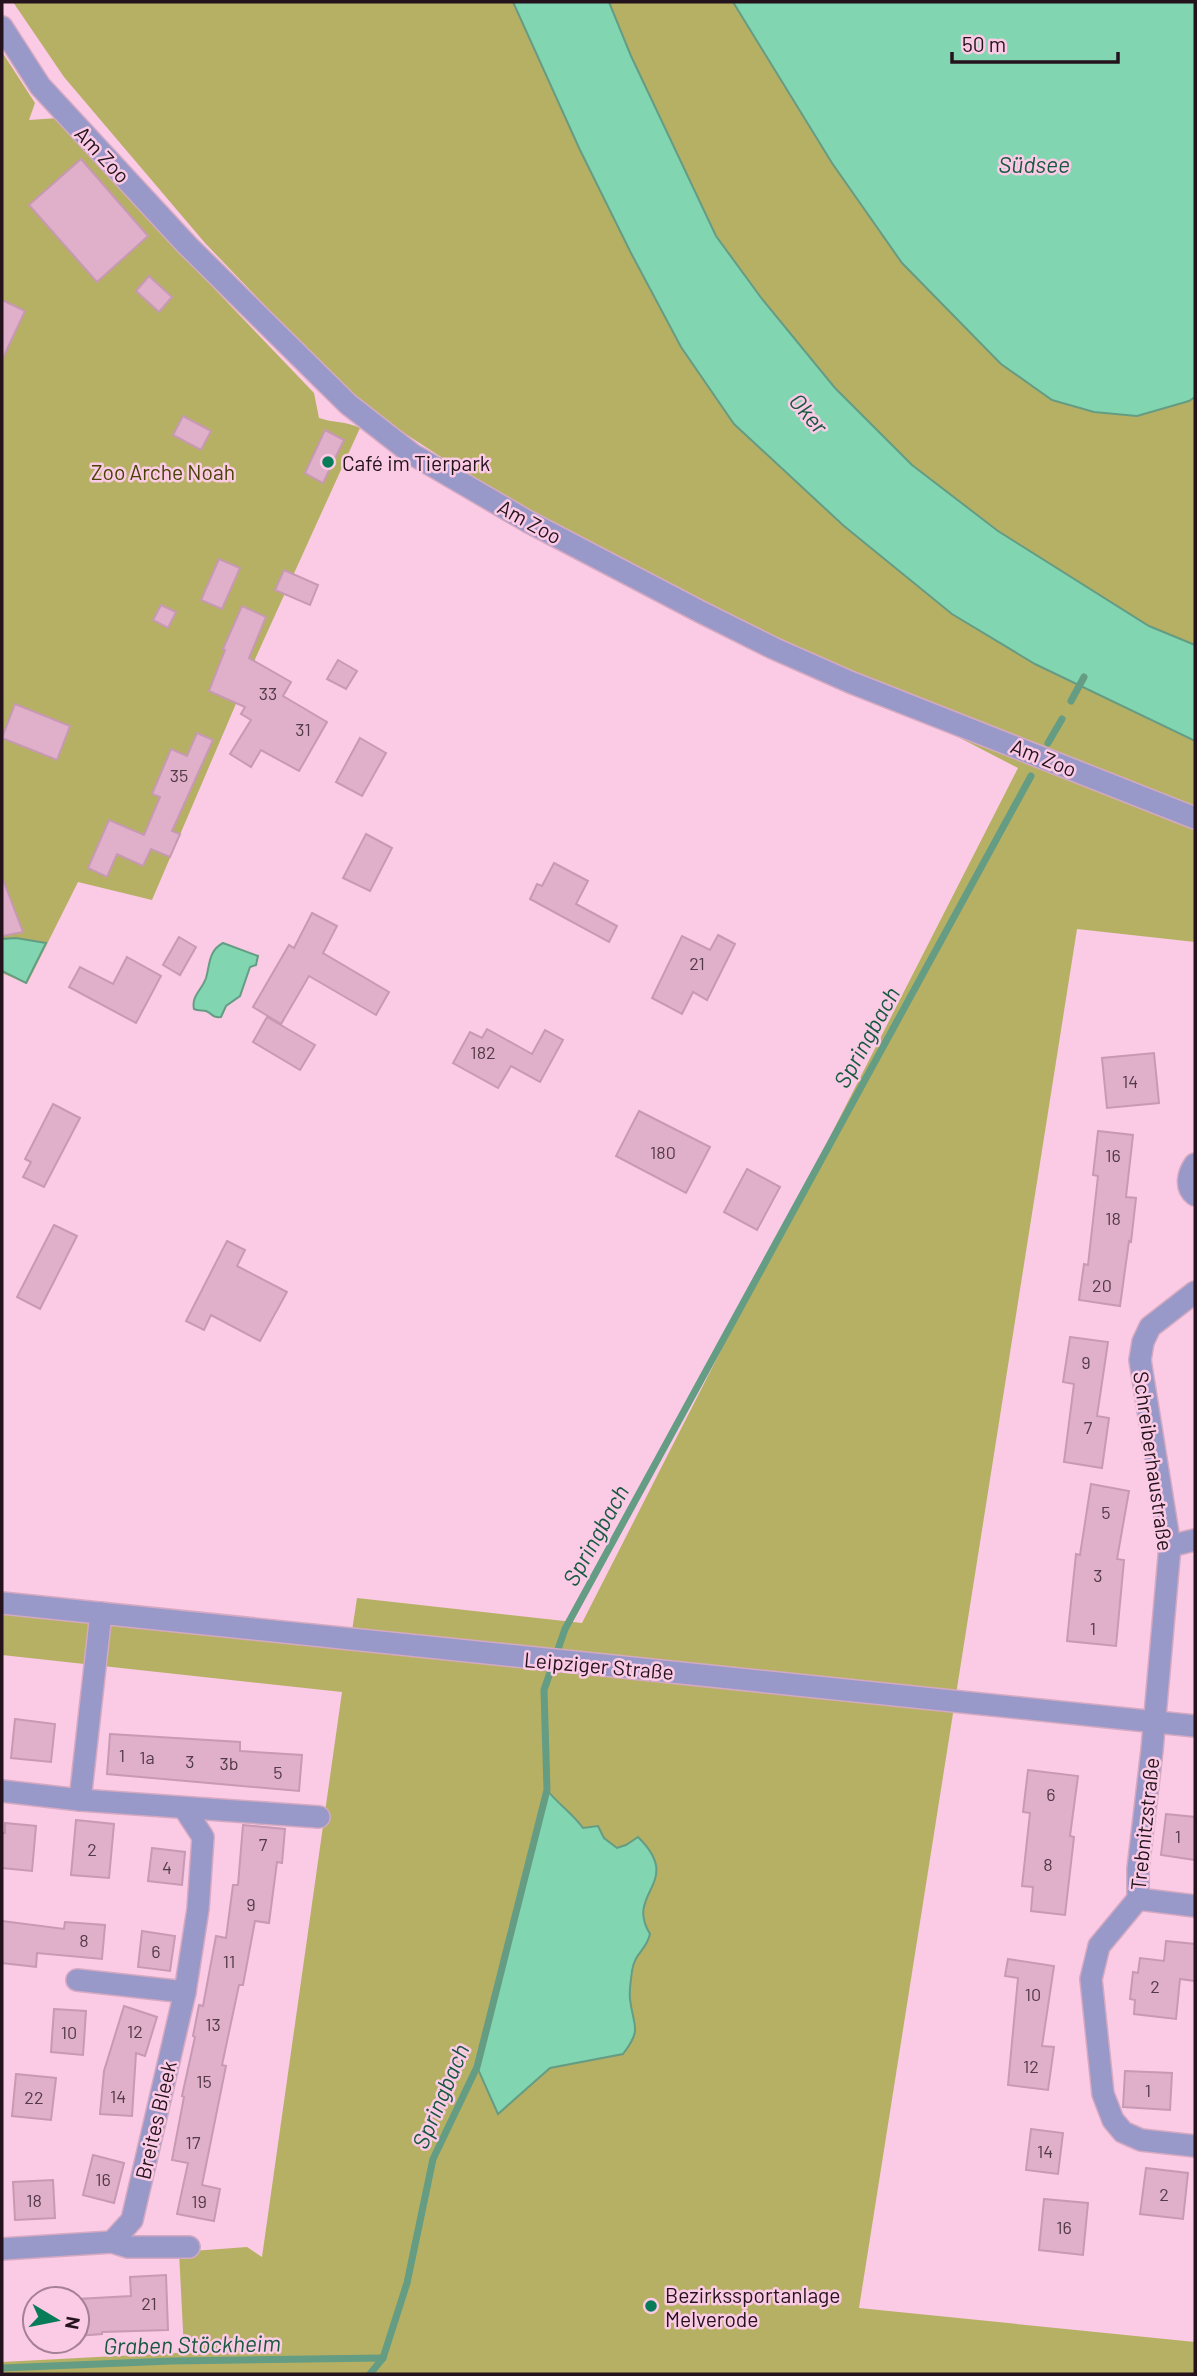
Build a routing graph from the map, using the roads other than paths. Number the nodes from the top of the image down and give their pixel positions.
1 (2, 27) edge
2 (1195, 818) edge
3 (1195, 1164) edge
4 (1195, 1195) edge
5 (1195, 1292) edge
6 (1195, 1540) edge
7 (1170, 1546) junction
8 (2, 1603) edge
9 (101, 1613) junction
10 (1153, 1722) junction
11 (1195, 1726) edge
12 (2, 1791) edge
13 (80, 1800) junction
14 (184, 1808) junction
15 (320, 1817) dead end
16 (1138, 1899) junction
17 (1195, 1906) edge
18 (76, 1980) dead end
19 (185, 1992) junction
20 (1195, 2146) edge
21 (112, 2242) junction
22 (189, 2247) dead end
23 (2, 2249) edge

1 - 2 street, Am Zoo
3 - 4 street
5 - 7 street, Schreiberhaustraße
6 - 7 street
7 - 10 street, Schreiberhaustraße
8 - 9 street, Leipziger Straße
9 - 10 street, Leipziger Straße
9 - 13 street
10 - 11 street, Leipziger Straße
10 - 16 street, Trebnitzstraße
12 - 13 street
13 - 14 street
14 - 15 street
14 - 19 street, Breites Bleek
16 - 17 street
16 - 20 street, Trebnitzstraße
18 - 19 street
19 - 21 street, Breites Bleek
21 - 22 street
21 - 23 street

